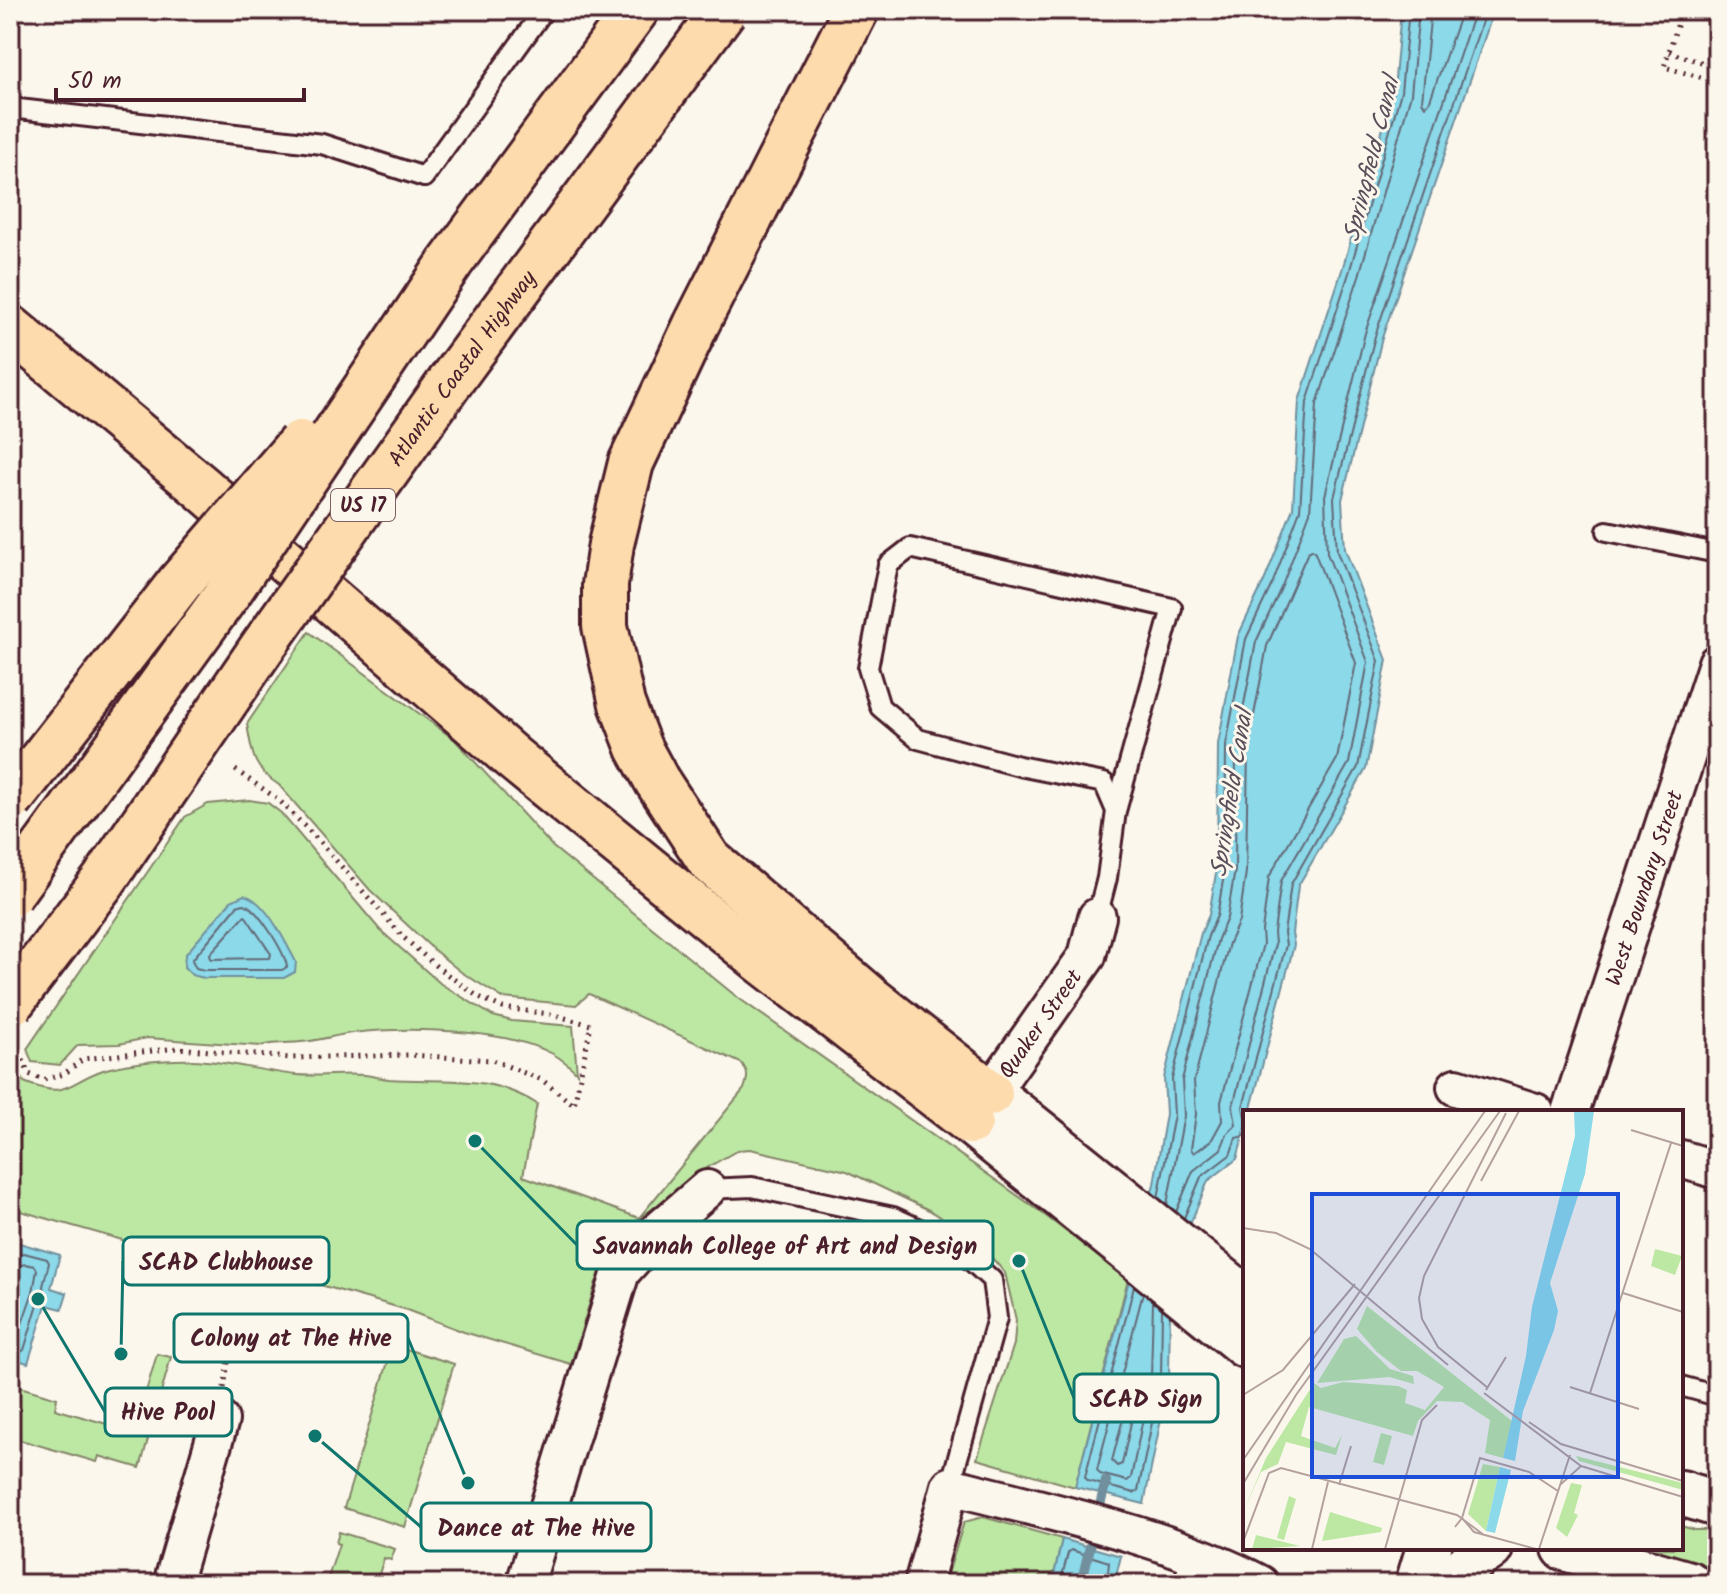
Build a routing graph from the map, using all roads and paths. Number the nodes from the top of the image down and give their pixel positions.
1 (544, 10) edge
2 (636, 10) edge
3 (724, 10) edge
4 (856, 10) edge
5 (1682, 10) edge
6 (1716, 33) edge
7 (1669, 52) junction
8 (1717, 82) edge
9 (10, 108) edge
10 (450, 263) junction
11 (10, 328) edge
12 (1607, 531) dead end
13 (1717, 553) edge
14 (1717, 663) edge
15 (231, 767) dead end
16 (10, 800) edge
17 (1116, 811) junction
18 (10, 894) edge
19 (1097, 917) joint
20 (10, 1004) edge
21 (23, 1060) dead end
22 (1456, 1087) dead end
23 (980, 1107) junction
24 (1529, 1110) edge
25 (1571, 1110) edge
26 (1683, 1160) edge
27 (1717, 1170) edge
28 (707, 1189) joint
29 (1239, 1317) edge
30 (1683, 1387) edge
31 (1717, 1396) edge
32 (220, 1420) dead end
33 (950, 1486) junction
34 (1683, 1494) edge
35 (1717, 1504) edge
36 (1428, 1550) edge
37 (1487, 1550) edge
38 (1572, 1550) edge
39 (1187, 1569) edge
40 (172, 1584) edge
41 (525, 1584) edge
42 (923, 1584) edge
43 (1260, 1584) edge
44 (1418, 1584) edge
45 (1449, 1584) edge
46 (1689, 1584) edge

1 - 9 lane
2 - 10 highway, US 17
3 - 20 highway, Atlantic Coastal Highway / US 17, bridge
4 - 23 highway
5 - 7 path
6 - 7 path
7 - 8 path
10 - 16 highway, bridge
10 - 18 highway, US 17, bridge
11 - 23 highway
12 - 13 lane
14 - 25 street, West Boundary Street
15 - 21 path
17 - 17 lane
17 - 19 lane
19 - 23 street, Quaker Street
22 - 24 street
23 - 29 main road
26 - 27 street
28 - 33 lane
28 - 41 street
30 - 31 lane
32 - 40 street
33 - 39 street
33 - 42 street
34 - 35 main road
36 - 44 main road
37 - 45 main road
38 - 46 main road
39 - 43 street

